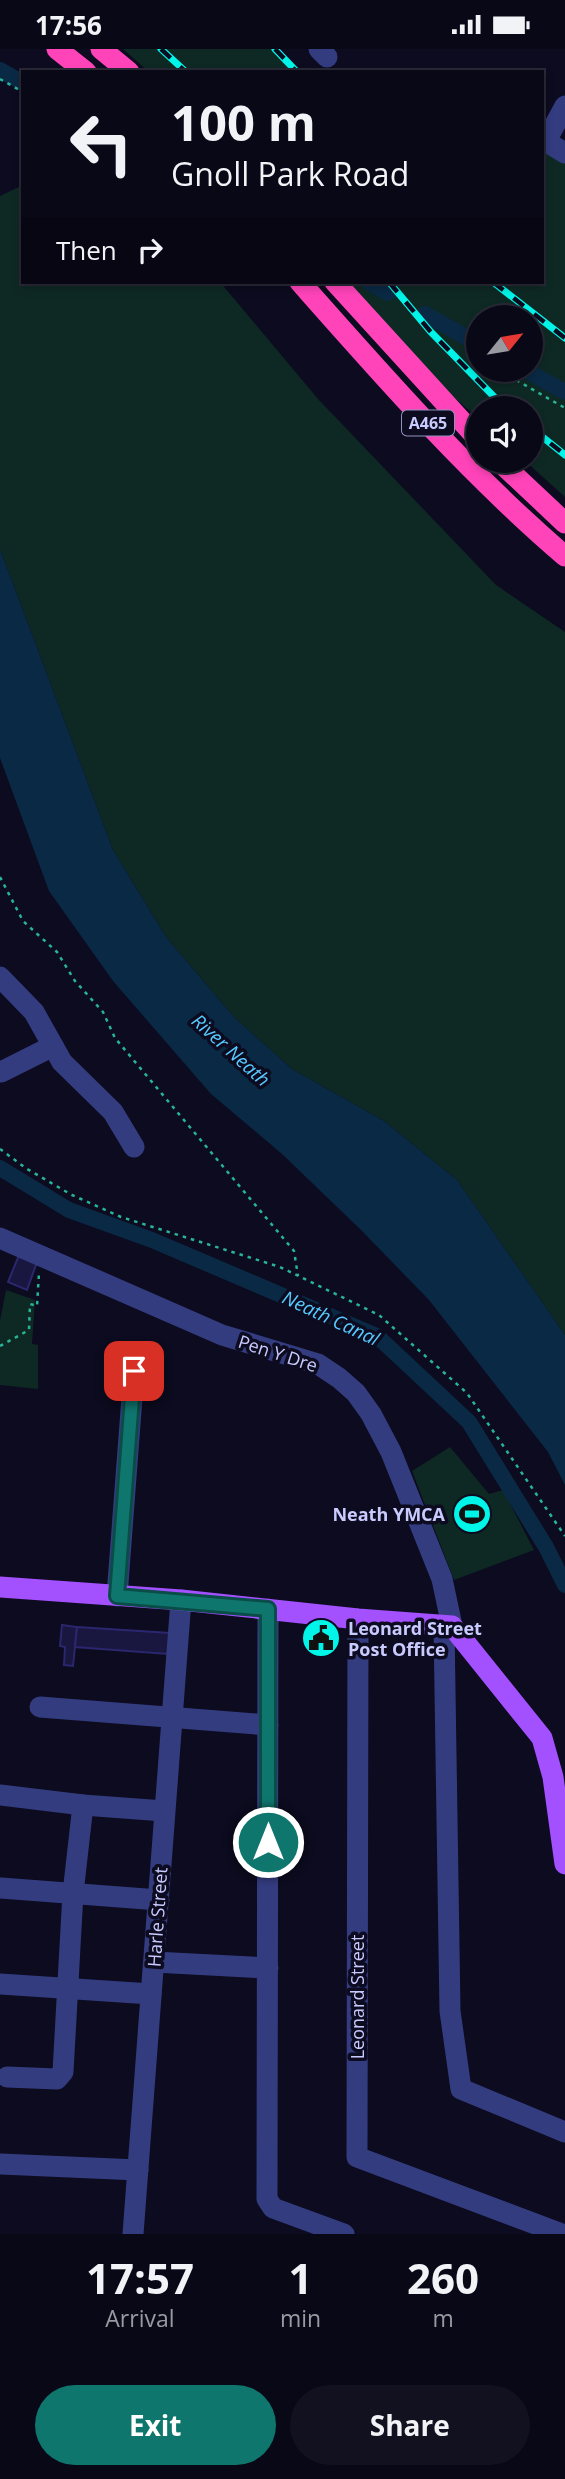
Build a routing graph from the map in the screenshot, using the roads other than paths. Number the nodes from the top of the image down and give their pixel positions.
1 (57, 49) edge
2 (101, 49) edge
3 (83, 70) edge
4 (127, 70) edge
5 (565, 106) edge
6 (544, 140) edge
7 (565, 153) edge
8 (302, 284) edge
9 (337, 284) edge
10 (466, 426) edge
11 (512, 473) edge
12 (565, 523) edge
13 (565, 556) edge
14 (0, 977) edge
15 (53, 1046) junction
16 (1, 1072) edge
17 (134, 1147) dead end
18 (0, 1238) edge
19 (134, 1371) dead end
20 (0, 1587) edge
21 (117, 1596) junction
22 (181, 1600) junction
23 (268, 1609) junction
24 (358, 1619) junction
25 (448, 1626) junction
26 (40, 1707) dead end
27 (172, 1717) junction
28 (268, 1725) junction
29 (0, 1795) edge
30 (83, 1805) junction
31 (561, 1805) edge
32 (164, 1811) junction
33 (565, 1864) edge
34 (1, 1888) edge
35 (73, 1893) junction
36 (159, 1900) junction
37 (154, 1962) junction
38 (268, 1968) junction
39 (0, 1984) edge
40 (68, 1989) junction
41 (151, 1994) junction
42 (7, 2077) dead end
43 (565, 2132) edge
44 (1, 2164) edge
45 (138, 2170) junction
46 (133, 2234) edge
47 (344, 2234) edge
48 (562, 2234) edge

1 - 3 highway
2 - 4 highway
5 - 6 street
6 - 7 street
8 - 13 highway, A465
9 - 10 highway, A465
11 - 12 highway
14 - 15 street
15 - 16 street
15 - 17 street
18 - 25 street, Pen Y Dre
19 - 21 street
20 - 21 main road
21 - 22 main road
22 - 23 main road
22 - 27 street, Harle Street
23 - 24 main road
23 - 28 street
24 - 25 main road
24 - 48 street, Leonard Street
25 - 31 main road
25 - 43 street, Pen Y Dre
26 - 27 street
27 - 28 street
27 - 32 street, Harle Street
28 - 38 street
29 - 30 street
30 - 32 street
30 - 35 street
31 - 33 main road
32 - 36 street, Harle Street
34 - 35 street
35 - 36 street
35 - 40 street
36 - 37 street, Harle Street
37 - 38 street
37 - 41 street, Harle Street
38 - 47 street
39 - 40 street
40 - 41 street
40 - 42 street
41 - 45 street, Harle Street
44 - 45 street
45 - 46 street, Harle Street

